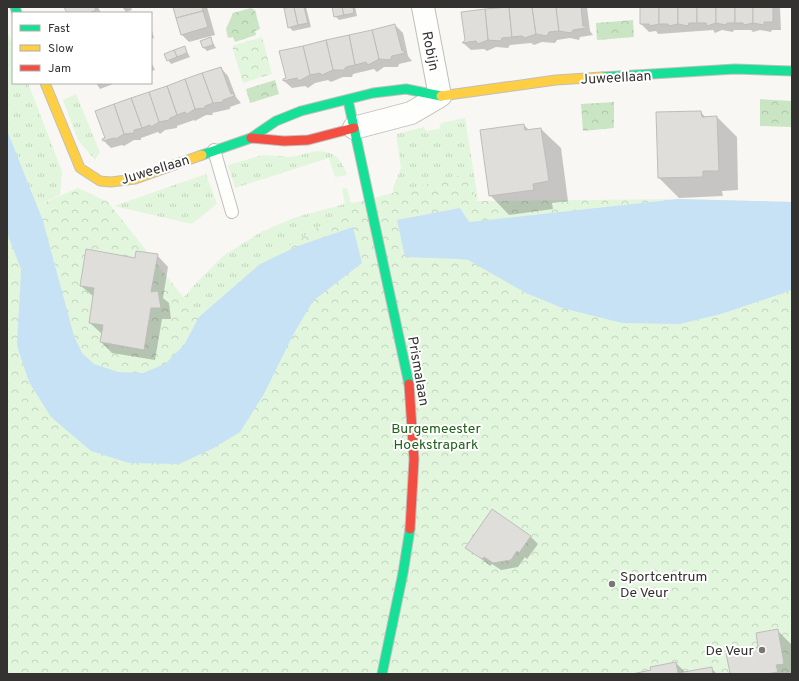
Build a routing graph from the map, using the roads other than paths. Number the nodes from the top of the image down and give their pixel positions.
1 (423, 7) edge
2 (792, 70) edge
3 (45, 84) edge
4 (440, 96) junction
5 (348, 100) junction
6 (354, 128) junction
7 (251, 138) junction
8 (214, 150) junction
9 (232, 212) dead end
10 (382, 674) edge

1 - 4 street, Robijn
2 - 4 street, Juweellaan
3 - 8 street, Juweellaan
4 - 5 street, Juweellaan
4 - 6 street, Juweellaan
5 - 6 street, Prismalaan
5 - 7 street, Juweellaan
6 - 7 street, Juweellaan
6 - 10 street, Prismalaan
7 - 8 street, Juweellaan
8 - 9 lane

